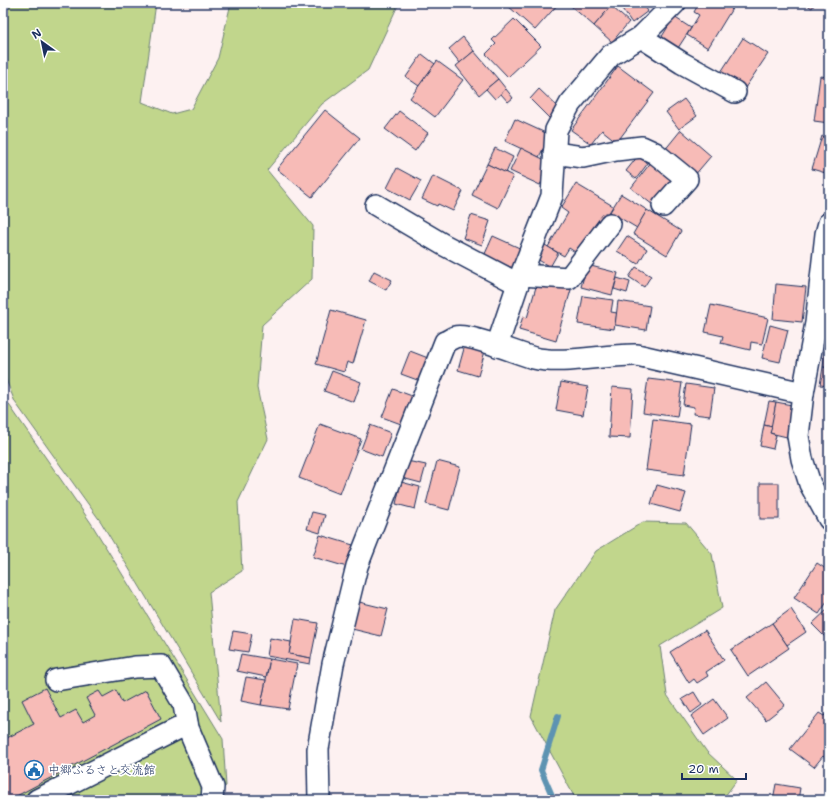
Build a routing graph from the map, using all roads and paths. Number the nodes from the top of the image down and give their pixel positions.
1 (675, 3) edge
2 (641, 37) junction
3 (735, 92) dead end
4 (554, 153) junction
5 (376, 205) dead end
6 (663, 206) dead end
7 (829, 223) edge
8 (610, 224) dead end
9 (519, 279) junction
10 (497, 346) junction
11 (803, 393) junction
12 (829, 520) edge
13 (56, 680) dead end
14 (187, 724) junction
15 (46, 798) edge
16 (212, 800) edge
17 (319, 800) edge

1 - 2 street
2 - 3 street
2 - 4 street
4 - 6 street
4 - 9 street
5 - 9 street
7 - 11 street
8 - 9 street
9 - 10 street
10 - 11 street
10 - 17 street
11 - 12 street
13 - 14 street
14 - 15 street
14 - 16 street

